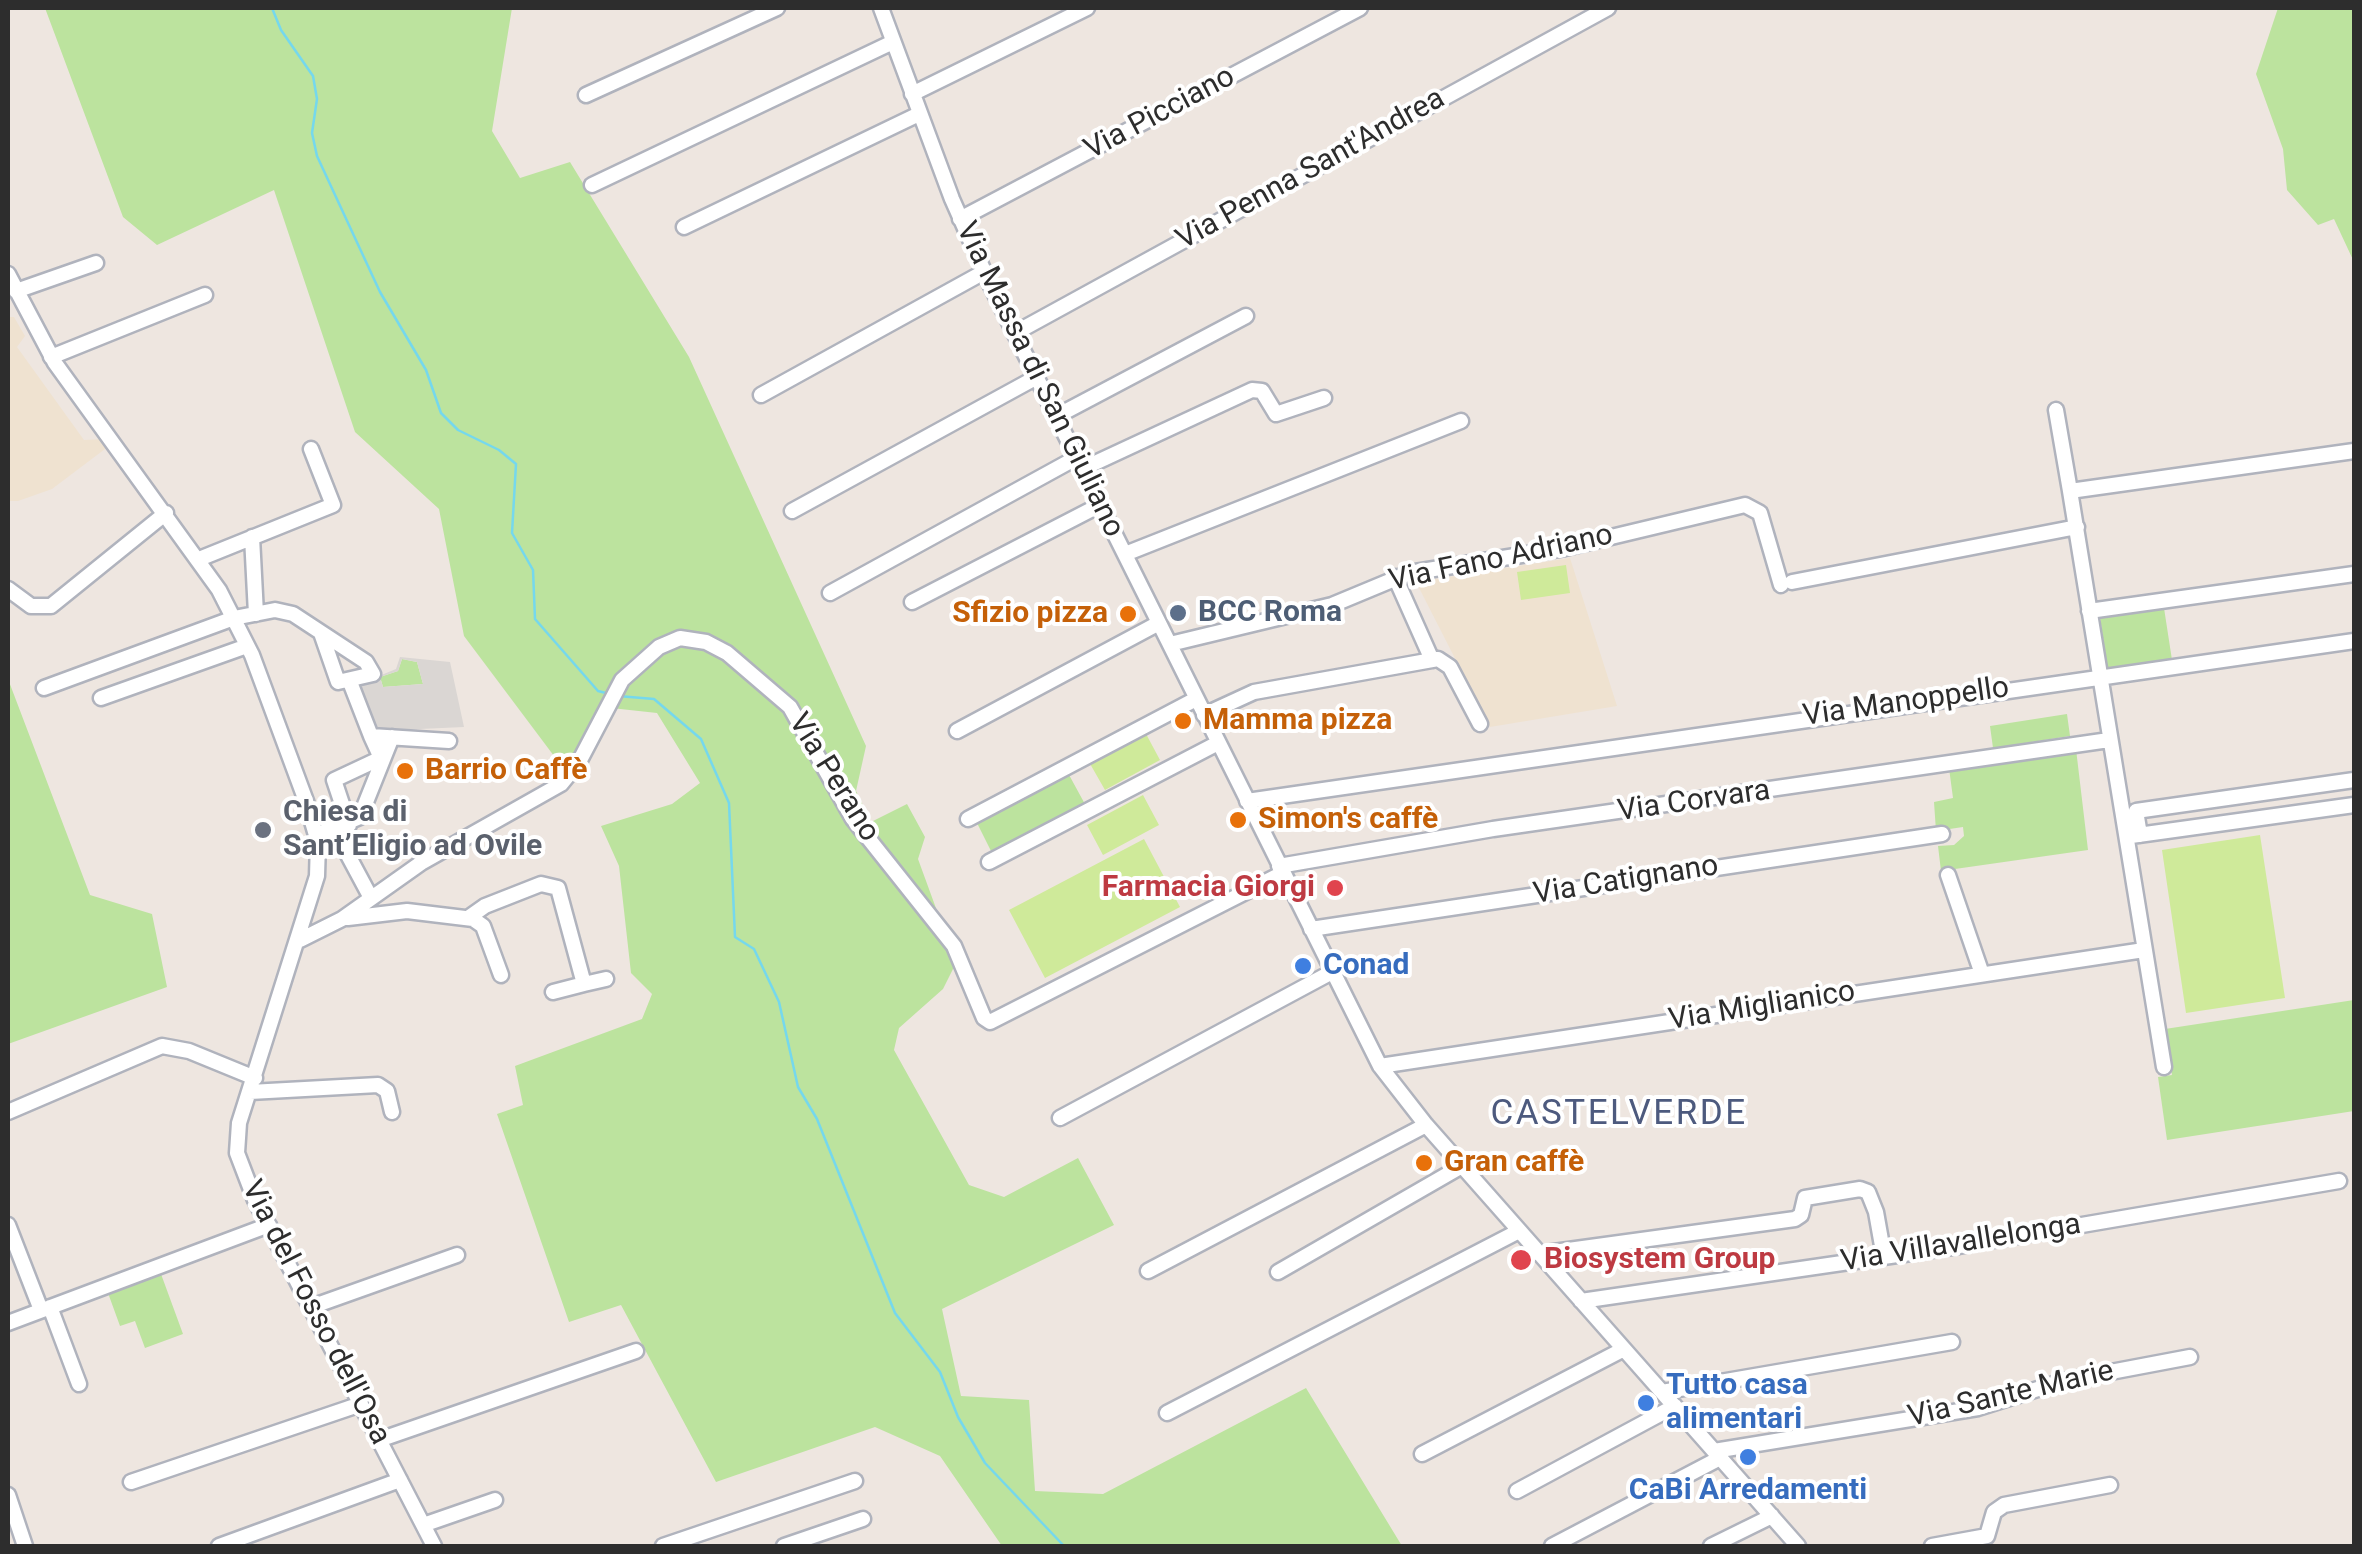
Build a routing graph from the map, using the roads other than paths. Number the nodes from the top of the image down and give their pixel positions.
1 (777, 8) edge
2 (881, 8) edge
3 (1088, 8) edge
4 (1360, 8) edge
5 (1608, 8) edge
6 (893, 42) junction
7 (912, 94) junction
8 (586, 95) dead end
9 (919, 114) junction
10 (592, 185) dead end
11 (960, 220) junction
12 (684, 227) dead end
13 (96, 263) dead end
14 (984, 272) junction
15 (8, 274) edge
16 (16, 291) junction
17 (205, 294) dead end
18 (1246, 316) dead end
19 (1015, 332) junction
20 (51, 357) junction
21 (1036, 377) junction
22 (760, 395) dead end
23 (1324, 398) dead end
24 (2056, 410) dead end
25 (1056, 416) junction
26 (1462, 421) dead end
27 (311, 449) dead end
28 (2354, 451) edge
29 (1079, 464) junction
30 (2070, 491) junction
31 (1100, 505) junction
32 (792, 511) dead end
33 (166, 514) junction
34 (2077, 527) junction
35 (252, 538) junction
36 (1125, 554) junction
37 (199, 559) junction
38 (2354, 574) edge
39 (1395, 577) junction
40 (8, 589) edge
41 (830, 592) dead end
42 (912, 602) dead end
43 (2089, 611) junction
44 (256, 614) junction
45 (234, 618) junction
46 (1159, 623) junction
47 (321, 633) junction
48 (2354, 641) edge
49 (1170, 644) junction
50 (247, 646) junction
51 (1432, 660) junction
52 (2098, 676) junction
53 (350, 682) junction
54 (44, 688) dead end
55 (101, 698) dead end
56 (1196, 699) junction
57 (1204, 716) junction
58 (1480, 724) dead end
59 (957, 730) dead end
60 (371, 736) junction
61 (392, 737) junction
62 (449, 740) dead end
63 (2109, 740) junction
64 (1218, 744) junction
65 (381, 758) junction
66 (2354, 780) edge
67 (1246, 801) junction
68 (2354, 805) edge
69 (2129, 812) junction
70 (968, 818) dead end
71 (341, 827) junction
72 (316, 834) junction
73 (1942, 834) dead end
74 (2132, 836) junction
75 (989, 862) dead end
76 (1281, 870) junction
77 (1948, 875) dead end
78 (371, 898) junction
79 (468, 918) junction
80 (342, 919) junction
81 (1311, 929) junction
82 (300, 940) junction
83 (2144, 950) junction
84 (1332, 972) junction
85 (1982, 974) junction
86 (501, 975) dead end
87 (606, 979) dead end
88 (584, 984) junction
89 (553, 992) dead end
90 (992, 1022) joint
91 (1380, 1066) junction
92 (2164, 1067) dead end
93 (252, 1085) junction
94 (8, 1112) edge
95 (392, 1112) dead end
96 (1060, 1118) dead end
97 (1426, 1125) junction
98 (1462, 1166) junction
99 (2339, 1180) dead end
100 (8, 1225) edge
101 (269, 1226) junction
102 (1519, 1230) junction
103 (1539, 1254) junction
104 (457, 1255) dead end
105 (1884, 1257) junction
106 (1148, 1271) dead end
107 (1278, 1272) dead end
108 (1581, 1301) junction
109 (311, 1307) junction
110 (45, 1308) junction
111 (8, 1322) edge
112 (1952, 1342) dead end
113 (1624, 1350) junction
114 (636, 1351) dead end
115 (2190, 1357) dead end
116 (79, 1384) dead end
117 (1662, 1392) junction
118 (361, 1404) junction
119 (1674, 1406) junction
120 (1167, 1413) dead end
121 (380, 1440) junction
122 (1422, 1454) dead end
123 (1717, 1454) junction
124 (400, 1480) junction
125 (855, 1481) dead end
126 (132, 1482) dead end
127 (2110, 1485) dead end
128 (1516, 1490) dead end
129 (8, 1495) edge
130 (495, 1500) dead end
131 (1772, 1516) junction
132 (863, 1519) dead end
133 (423, 1525) junction
134 (25, 1546) edge
135 (219, 1546) edge
136 (434, 1546) edge
137 (662, 1546) edge
138 (784, 1546) edge
139 (1552, 1546) edge
140 (1711, 1546) edge
141 (1798, 1546) edge
142 (1932, 1546) edge

1 - 8 street
2 - 6 street, Via Massa di San Giuliano
3 - 7 street
4 - 11 street, Via Picciano
5 - 19 street, Via Penna Sant'Andrea
6 - 7 street, Via Massa di San Giuliano
6 - 10 street
7 - 9 street, Via Massa di San Giuliano
9 - 11 street, Via Massa di San Giuliano
9 - 12 street
11 - 14 street, Via Massa di San Giuliano
13 - 16 street
14 - 19 street, Via Massa di San Giuliano
14 - 22 street
15 - 16 street, Via del Fosso dell'Osa
16 - 20 street, Via del Fosso dell'Osa
17 - 20 street
18 - 25 street
19 - 21 street, Via Massa di San Giuliano
20 - 33 street, Via del Fosso dell'Osa
21 - 25 street, Via Massa di San Giuliano
21 - 32 street
23 - 29 street
24 - 30 street
25 - 29 street, Via Massa di San Giuliano
26 - 36 street
27 - 35 street
28 - 30 street
29 - 31 street, Via Massa di San Giuliano
29 - 41 street
30 - 34 street
31 - 36 street, Via Massa di San Giuliano
31 - 42 street
33 - 37 street, Via del Fosso dell'Osa
33 - 40 street
34 - 39 street, Via Fano Adriano
34 - 43 street
35 - 37 street
35 - 44 street
36 - 46 street, Via Massa di San Giuliano
37 - 45 street, Via del Fosso dell'Osa
38 - 43 street
39 - 49 street, Via Fano Adriano
39 - 51 street
43 - 52 street
44 - 45 street
44 - 47 street
45 - 50 street, Via del Fosso dell'Osa
45 - 54 street
46 - 49 street, Via Massa di San Giuliano
46 - 59 street
47 - 53 street
47 - 53 street
48 - 52 street, Via Manoppello
49 - 56 street, Via Massa di San Giuliano
50 - 55 street
50 - 72 street, Via del Fosso dell'Osa
51 - 57 street
51 - 58 street
52 - 63 street
52 - 67 street, Via Manoppello
53 - 60 street
56 - 57 street, Via Massa di San Giuliano
56 - 70 street
57 - 64 street, Via Massa di San Giuliano
60 - 61 street
60 - 65 street
61 - 62 street
61 - 65 street
63 - 69 street
63 - 76 street, Via Corvara
64 - 67 street, Via Massa di San Giuliano
64 - 75 street
65 - 71 street
65 - 71 street
66 - 69 street
67 - 76 street, Via Massa di San Giuliano
68 - 74 street
69 - 74 street
71 - 72 street
71 - 78 street
72 - 82 street, Via del Fosso dell'Osa
73 - 81 street, Via Catignano
74 - 83 street
76 - 81 street, Via Massa di San Giuliano
76 - 90 street, Via Corvara
77 - 85 street
78 - 80 street, Via Perano
78 - 90 street, Via Perano
79 - 80 street
79 - 86 street
79 - 88 street
80 - 82 street, Via Perano
81 - 84 street, Via Massa di San Giuliano
82 - 93 street, Via del Fosso dell'Osa
83 - 85 street, Via Miglianico
83 - 92 street
84 - 91 street, Via Massa di San Giuliano
84 - 96 street
85 - 91 street, Via Miglianico
87 - 88 street
88 - 89 street
91 - 97 street, Via Massa di San Giuliano
93 - 94 street
93 - 95 street
93 - 101 street, Via del Fosso dell'Osa
97 - 98 street, Via Massa di San Giuliano
97 - 106 street
98 - 102 street, Via Massa di San Giuliano
98 - 107 street
99 - 105 street, Via Villavallelonga
100 - 110 street
101 - 109 street, Via del Fosso dell'Osa
101 - 110 street
102 - 103 street, Via Massa di San Giuliano
102 - 120 street
103 - 105 street
103 - 108 street, Via Massa di San Giuliano
104 - 109 street
105 - 108 street, Via Villavallelonga
108 - 113 street, Via Massa di San Giuliano
109 - 118 street, Via del Fosso dell'Osa
110 - 111 street
110 - 116 street
112 - 117 street
113 - 117 street, Via Massa di San Giuliano
113 - 122 street
114 - 121 street
115 - 123 street, Via Sante Marie
117 - 119 street, Via Massa di San Giuliano
118 - 121 street, Via del Fosso dell'Osa
118 - 126 street
119 - 123 street, Via Massa di San Giuliano
119 - 128 street
121 - 124 street, Via del Fosso dell'Osa
123 - 131 street, Via Massa di San Giuliano
123 - 139 street, Via Sante Marie
124 - 133 street, Via del Fosso dell'Osa
124 - 135 street
125 - 137 street
127 - 142 street
129 - 134 street
130 - 133 street
131 - 140 street
131 - 141 street, Via Massa di San Giuliano
132 - 138 street
133 - 136 street, Via del Fosso dell'Osa

